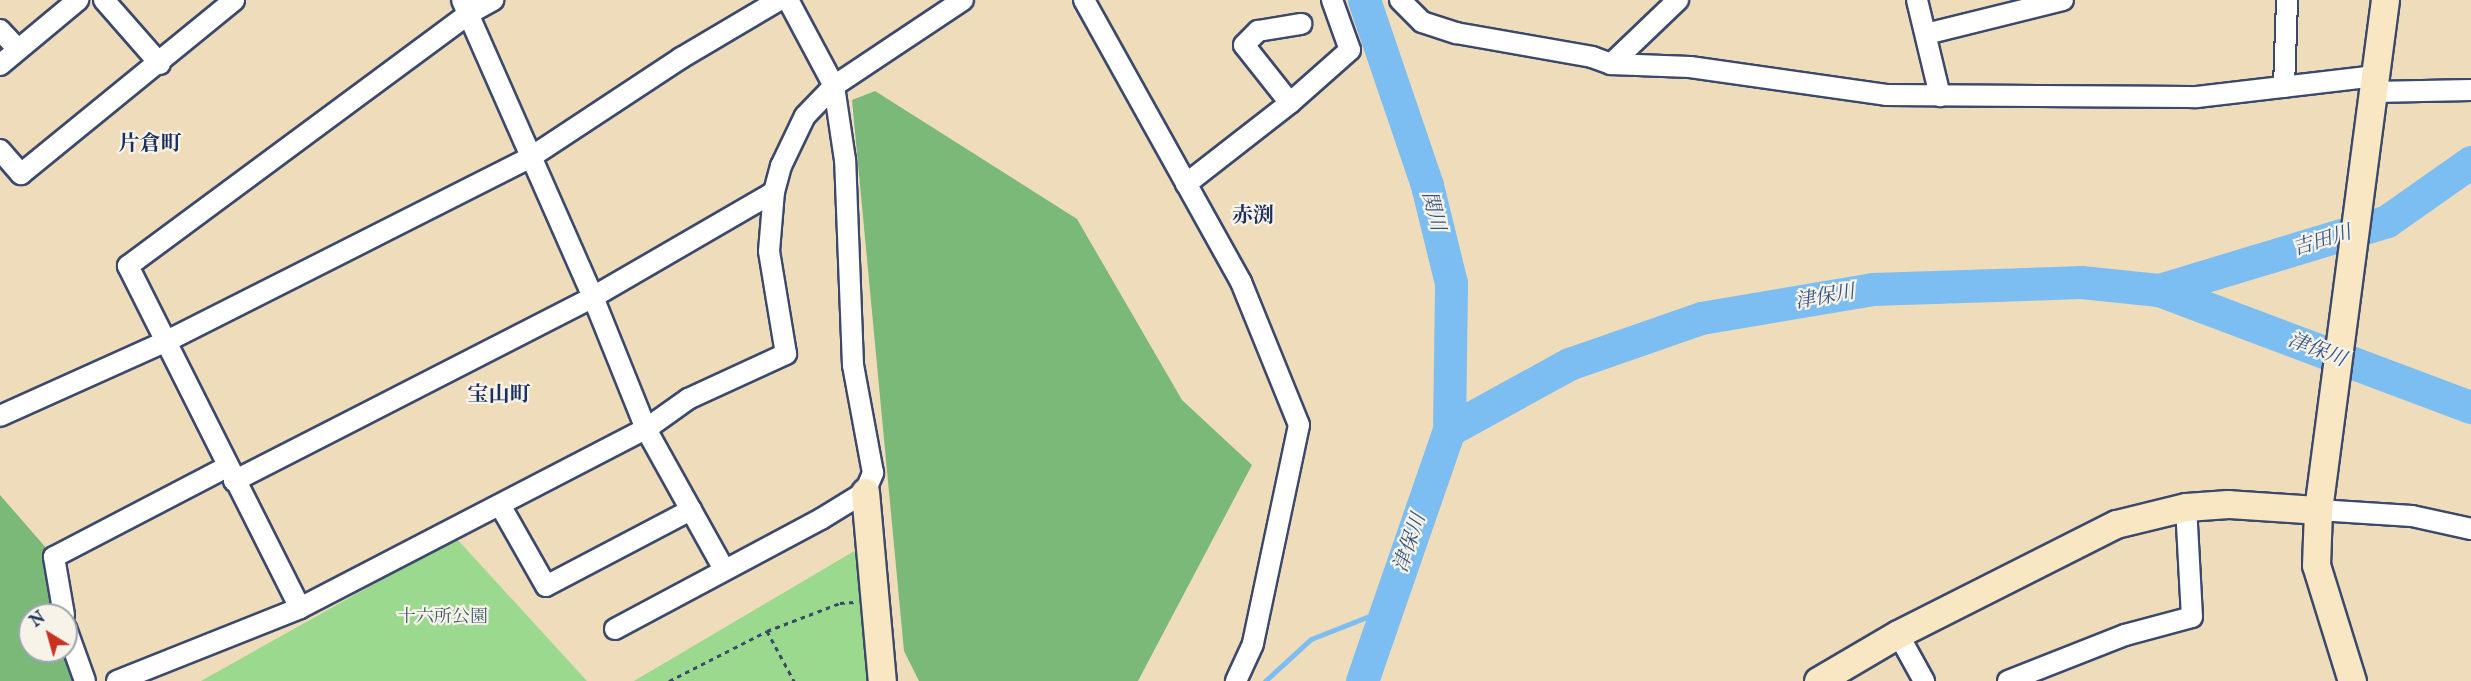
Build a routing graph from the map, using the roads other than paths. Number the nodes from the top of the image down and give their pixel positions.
1 (78, 0) edge
2 (104, 0) edge
3 (234, 0) edge
4 (493, 0) edge
5 (779, 0) edge
6 (788, 0) edge
7 (963, 0) edge
8 (1084, 0) edge
9 (1332, 0) edge
10 (1400, 0) edge
11 (1678, 0) edge
12 (1917, 0) edge
13 (2063, 0) edge
14 (2287, 0) edge
15 (2385, 0) edge
16 (465, 7) edge
17 (1301, 24) dead end
18 (0, 30) edge
19 (1926, 34) junction
20 (18, 49) junction
21 (160, 64) junction
22 (1611, 64) junction
23 (0, 65) edge
24 (834, 86) junction
25 (2284, 87) junction
26 (2471, 90) edge
27 (2374, 92) junction
28 (1940, 96) junction
29 (1290, 104) junction
30 (0, 150) edge
31 (531, 157) junction
32 (1186, 184) junction
33 (774, 192) junction
34 (593, 297) junction
35 (165, 342) junction
36 (0, 416) edge
37 (646, 429) junction
38 (231, 474) junction
39 (865, 492) junction
40 (500, 505) junction
41 (2186, 507) junction
42 (691, 510) junction
43 (2318, 510) junction
44 (2471, 529) edge
45 (724, 569) junction
46 (62, 603) edge
47 (300, 608) junction
48 (615, 629) dead end
49 (1898, 634) junction
50 (78, 663) edge
51 (84, 681) edge
52 (117, 681) edge
53 (882, 681) edge
54 (1236, 681) edge
55 (1818, 681) edge
56 (1924, 681) edge
57 (2008, 681) edge
58 (2352, 681) edge

1 - 20 street
2 - 21 street
3 - 21 street
4 - 16 street
5 - 31 street
6 - 24 street
7 - 24 street
8 - 32 street
9 - 29 street
10 - 22 street
11 - 22 street
12 - 19 street
13 - 19 street
14 - 25 street
15 - 27 street
16 - 31 street
16 - 35 street
17 - 29 street
18 - 20 street
19 - 28 street
20 - 23 street
21 - 30 street
22 - 28 street
24 - 33 street
24 - 39 street
25 - 27 street
25 - 28 street
26 - 27 street
27 - 43 street
29 - 32 street
31 - 34 street
31 - 35 street
32 - 54 street
33 - 34 street
33 - 37 street
34 - 37 street
34 - 38 street
35 - 36 street
35 - 38 street
37 - 40 street
37 - 42 street
38 - 46 street
38 - 47 street
39 - 45 street
39 - 53 street
40 - 42 street
40 - 47 street
41 - 43 street
41 - 49 street
41 - 57 street
42 - 45 street
43 - 44 street
43 - 58 street
45 - 48 street
47 - 52 street
49 - 55 street
49 - 56 street
50 - 51 street

